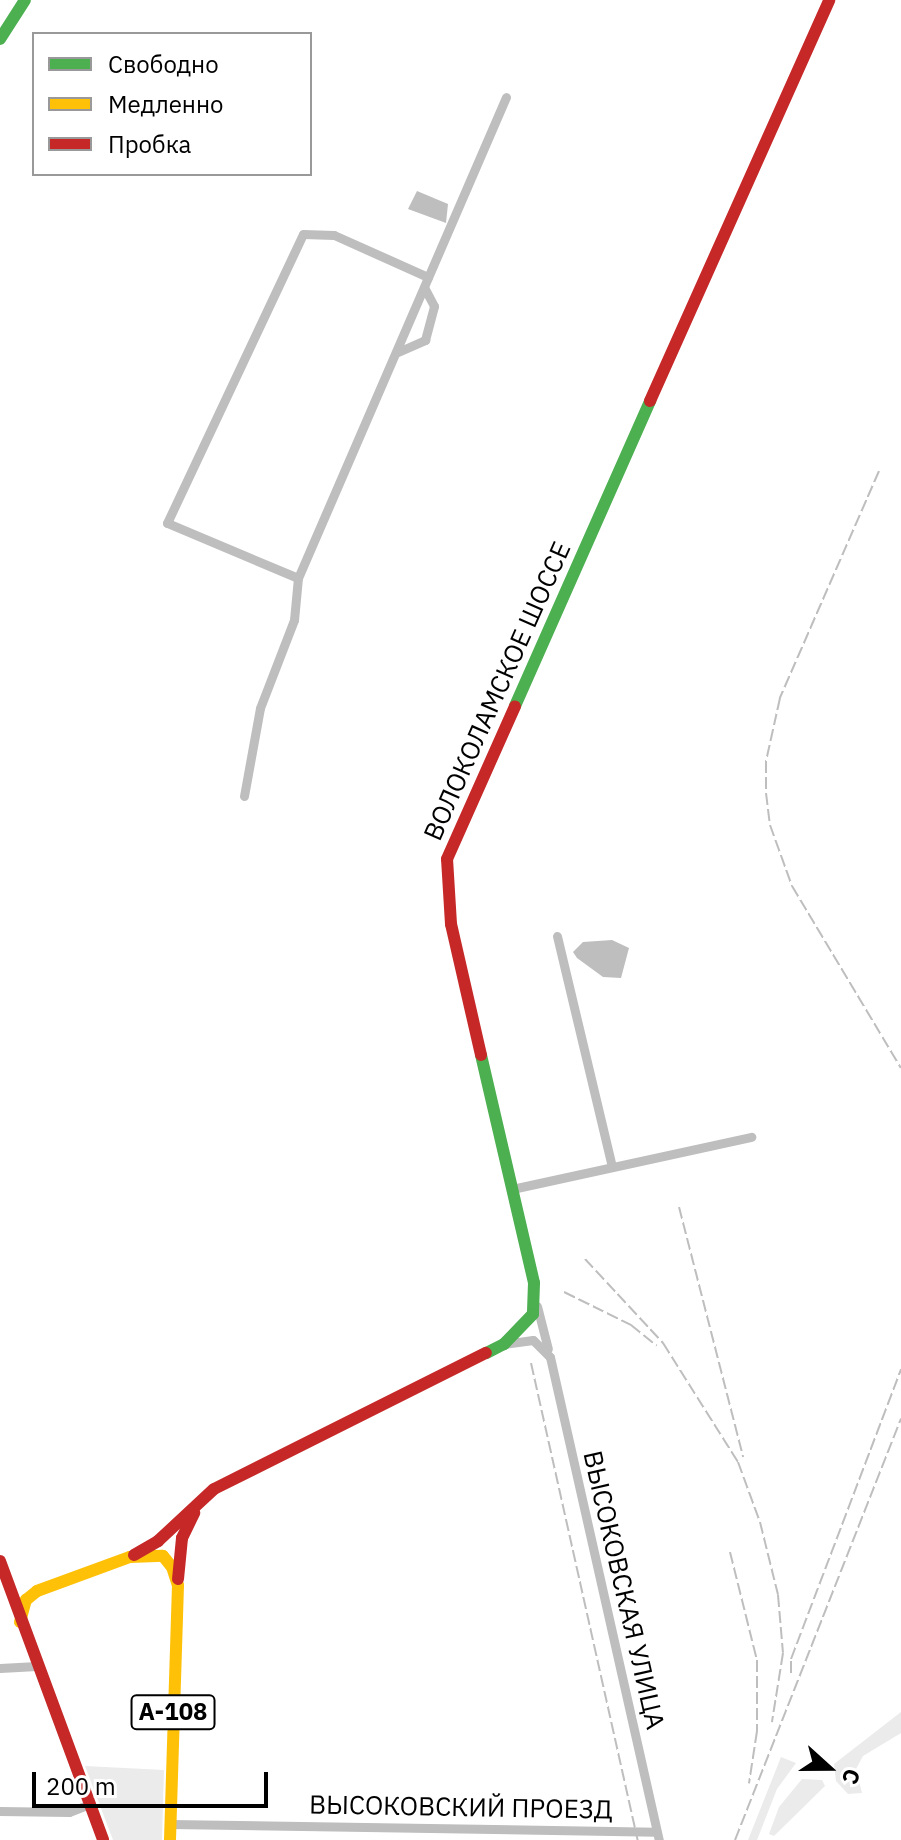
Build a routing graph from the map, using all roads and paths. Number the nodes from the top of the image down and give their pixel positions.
1 (25, 0) edge
2 (829, 0) edge
3 (0, 39) edge
4 (506, 97) dead end
5 (426, 282) junction
6 (395, 354) junction
7 (298, 578) junction
8 (244, 796) dead end
9 (557, 936) dead end
10 (751, 1137) dead end
11 (612, 1167) junction
12 (512, 1189) junction
13 (536, 1301) junction
14 (504, 1344) junction
15 (550, 1357) junction
16 (214, 1489) junction
17 (130, 1557) junction
18 (0, 1561) edge
19 (6, 1579) junction
20 (178, 1585) junction
21 (37, 1591) junction
22 (20, 1622) junction
23 (37, 1666) junction
24 (0, 1668) edge
25 (90, 1804) junction
26 (0, 1811) edge
27 (170, 1824) junction
28 (404, 1829) junction
29 (658, 1836) edge
30 (103, 1840) edge
31 (170, 1840) edge
32 (404, 1840) edge

1 - 3 main road
2 - 12 main road, ВОЛОКОЛАМСКОЕ ШОССЕ
4 - 5 street
5 - 6 street
5 - 6 street
5 - 7 street
6 - 7 street
7 - 8 street
9 - 11 street
10 - 11 street
11 - 12 street
12 - 13 main road, ВОЛОКОЛАМСКОЕ ШОССЕ
13 - 14 main road
13 - 15 street, ВЫСОКОВСКАЯ УЛИЦА
14 - 15 street
14 - 16 main road
15 - 29 street, ВЫСОКОВСКАЯ УЛИЦА
16 - 17 main road
16 - 20 main road
17 - 20 main road
17 - 21 main road
18 - 19 main road
19 - 21 main road
19 - 22 main road
20 - 27 main road, А-108
21 - 22 main road
22 - 23 main road
23 - 24 street
23 - 25 main road
25 - 26 street
25 - 30 main road
27 - 28 street, ВЫСОКОВСКИЙ ПРОЕЗД
27 - 31 main road, А-108
28 - 29 street, ВЫСОКОВСКИЙ ПРОЕЗД
28 - 32 street

